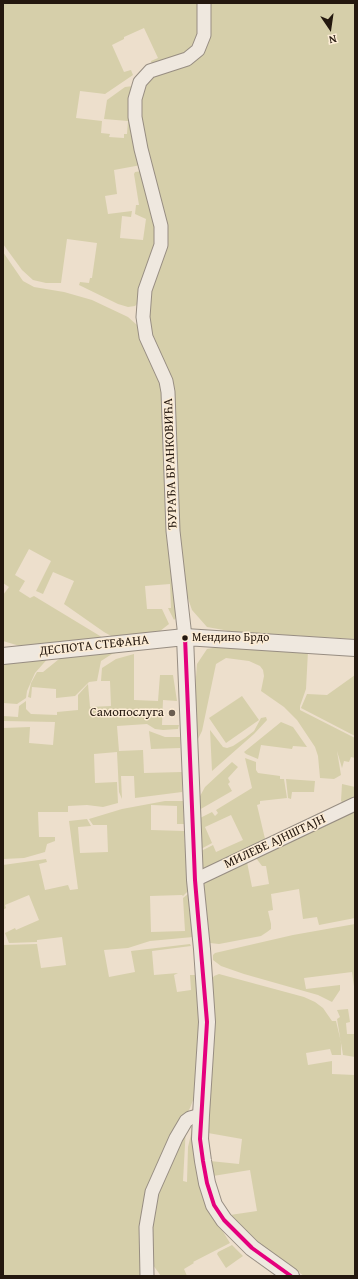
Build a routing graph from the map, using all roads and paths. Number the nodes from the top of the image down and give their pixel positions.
1 (204, 3) edge
2 (185, 637) junction
3 (355, 648) edge
4 (3, 656) edge
5 (355, 804) edge
6 (194, 880) junction
7 (201, 1115) junction
8 (147, 1276) edge
9 (291, 1276) edge

1 - 2 street, ЂУРАЂА БРАНКОВИЋА
2 - 3 street
2 - 4 street, ДЕСПОТА СТЕФАНА
2 - 6 street
5 - 6 street, МИЛЕВЕ АЈНШТАЈН
6 - 7 street
7 - 8 street
7 - 9 street

